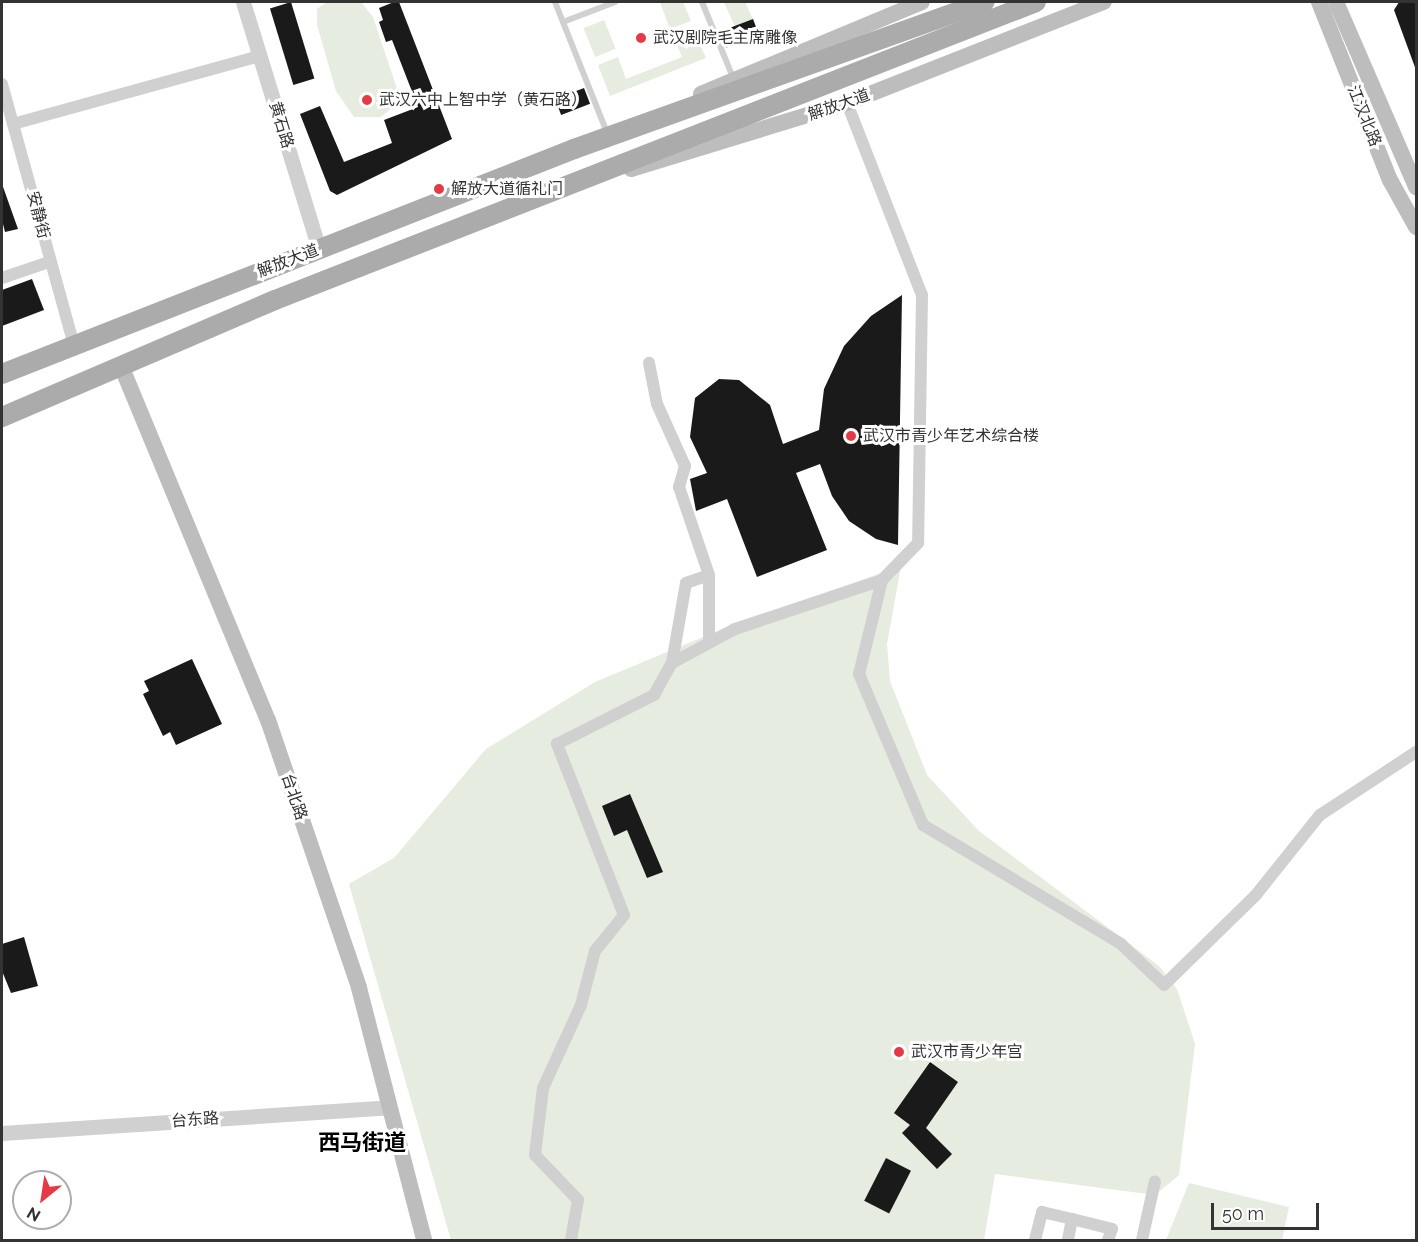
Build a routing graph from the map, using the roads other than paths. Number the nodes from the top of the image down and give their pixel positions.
1 (243, 2) edge
2 (555, 2) edge
3 (615, 2) edge
4 (702, 2) edge
5 (922, 2) edge
6 (984, 2) edge
7 (1036, 2) edge
8 (1104, 2) edge
9 (1328, 3) edge
10 (563, 22) junction
11 (260, 56) junction
12 (734, 80) junction
13 (2, 84) edge
14 (847, 103) junction
15 (14, 124) junction
16 (608, 135) junction
17 (574, 149) junction
18 (1416, 187) edge
19 (567, 189) junction
20 (1416, 226) edge
21 (319, 249) junction
22 (49, 262) junction
23 (2, 278) edge
24 (74, 346) junction
25 (650, 363) dead end
26 (122, 368) junction
27 (2, 374) edge
28 (2, 417) edge
29 (709, 575) junction
30 (882, 580) junction
31 (709, 642) junction
32 (672, 663) junction
33 (1416, 752) edge
34 (389, 1107) junction
35 (2, 1133) edge
36 (1155, 1181) dead end
37 (1072, 1219) junction
38 (424, 1240) edge
39 (571, 1240) edge
40 (1035, 1240) edge
41 (1068, 1240) edge
42 (1108, 1240) edge
43 (1142, 1240) edge

1 - 11 street, 黄石路
2 - 10 lane
3 - 10 lane
4 - 12 lane
5 - 12 main road, 解放大道
6 - 17 main road, 解放大道
7 - 19 main road, 解放大道
8 - 14 main road, 解放大道
9 - 18 main road, 江汉北路
9 - 20 main road, 江汉北路
10 - 16 lane
11 - 15 street
11 - 21 street, 黄石路
12 - 16 main road, 解放大道
13 - 15 street, 安静街
14 - 19 main road, 解放大道
14 - 30 street
15 - 22 street, 安静街
16 - 17 main road, 解放大道
17 - 21 main road, 解放大道
19 - 26 main road, 解放大道
21 - 24 main road, 解放大道
22 - 23 street
22 - 24 street, 安静街
24 - 27 main road, 解放大道
25 - 29 street
26 - 28 main road, 解放大道
26 - 34 main road, 台北路
29 - 31 street
29 - 32 street
30 - 31 street
30 - 33 street
31 - 32 street
32 - 39 street
34 - 35 street, 台东路
34 - 38 main road, 台北路
36 - 43 street
37 - 40 street
37 - 41 street
37 - 42 street

